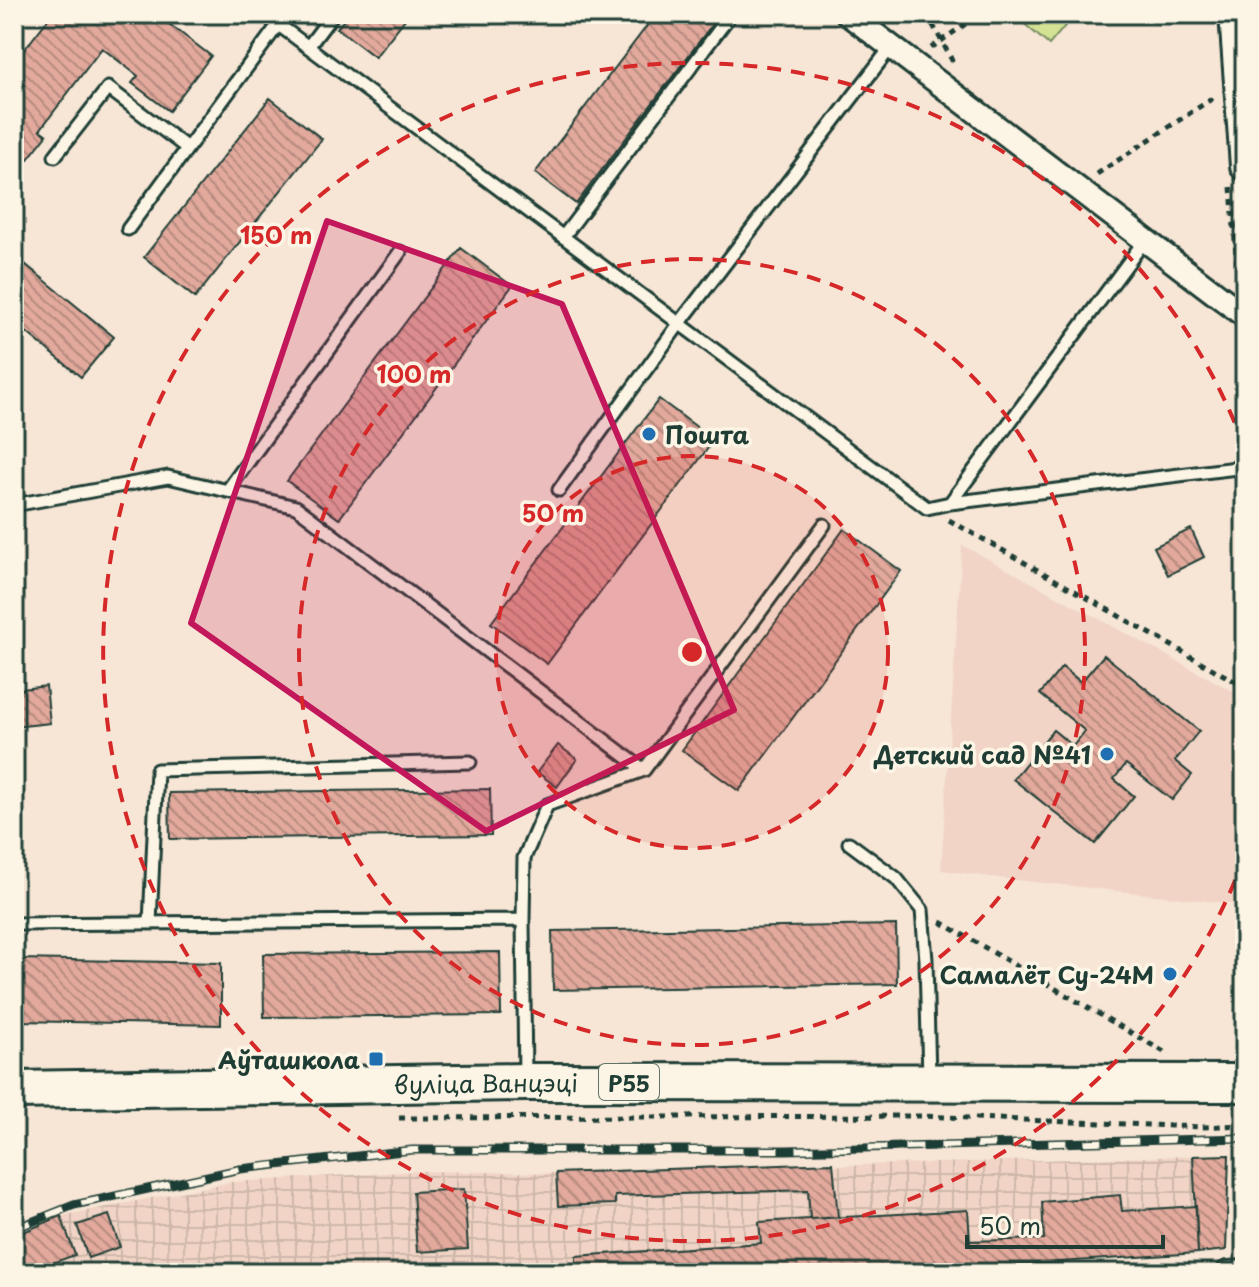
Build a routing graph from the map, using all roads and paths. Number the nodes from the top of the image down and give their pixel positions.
1 (264, 14) edge
2 (333, 14) edge
3 (731, 14) edge
4 (848, 14) edge
5 (927, 14) edge
6 (980, 14) edge
7 (1234, 14) edge
8 (278, 25) junction
9 (942, 40) junction
10 (308, 47) junction
11 (891, 47) junction
12 (923, 53) dead end
13 (956, 68) dead end
14 (1236, 80) edge
15 (187, 148) junction
16 (55, 156) dead end
17 (1238, 176) edge
18 (1076, 187) junction
19 (128, 229) dead end
20 (563, 237) junction
21 (1145, 240) junction
22 (400, 252) dead end
23 (1243, 314) edge
24 (679, 324) junction
25 (1245, 372) edge
26 (1245, 467) edge
27 (559, 490) dead end
28 (227, 491) junction
29 (950, 503) junction
30 (14, 505) edge
31 (927, 508) junction
32 (824, 525) dead end
33 (1245, 687) edge
34 (470, 762) dead end
35 (644, 770) junction
36 (849, 843) dead end
37 (922, 910) junction
38 (523, 920) junction
39 (150, 923) junction
40 (14, 924) edge
41 (1165, 1053) dead end
42 (525, 1082) junction
43 (929, 1083) junction
44 (1245, 1083) edge
45 (14, 1090) edge
46 (397, 1118) dead end
47 (1245, 1125) edge
48 (1245, 1272) edge
49 (1228, 1273) edge

1 - 8 lane
2 - 10 lane
3 - 20 lane
4 - 11 street
5 - 9 path
6 - 9 path
7 - 14 street
8 - 10 lane
8 - 15 lane
9 - 12 path
9 - 13 path
10 - 20 lane
11 - 18 street
11 - 24 lane
14 - 17 street
14 - 18 path
15 - 16 lane
15 - 19 lane
17 - 23 path
18 - 21 street
20 - 24 lane
21 - 23 street
21 - 29 lane
22 - 28 lane
23 - 25 path
24 - 27 lane
24 - 31 lane
26 - 29 lane
28 - 30 lane
28 - 35 lane
29 - 31 lane
31 - 33 path
32 - 35 lane
34 - 39 lane
35 - 38 lane
36 - 37 lane
37 - 41 path
37 - 43 lane
38 - 39 lane
38 - 42 lane
39 - 40 lane
42 - 43 main road, вуліца Ванцэці / Р55
42 - 45 main road, вуліца Ванцэці / Р55
43 - 44 main road, вуліца Ванцэці / Р55
46 - 47 path
48 - 49 street

